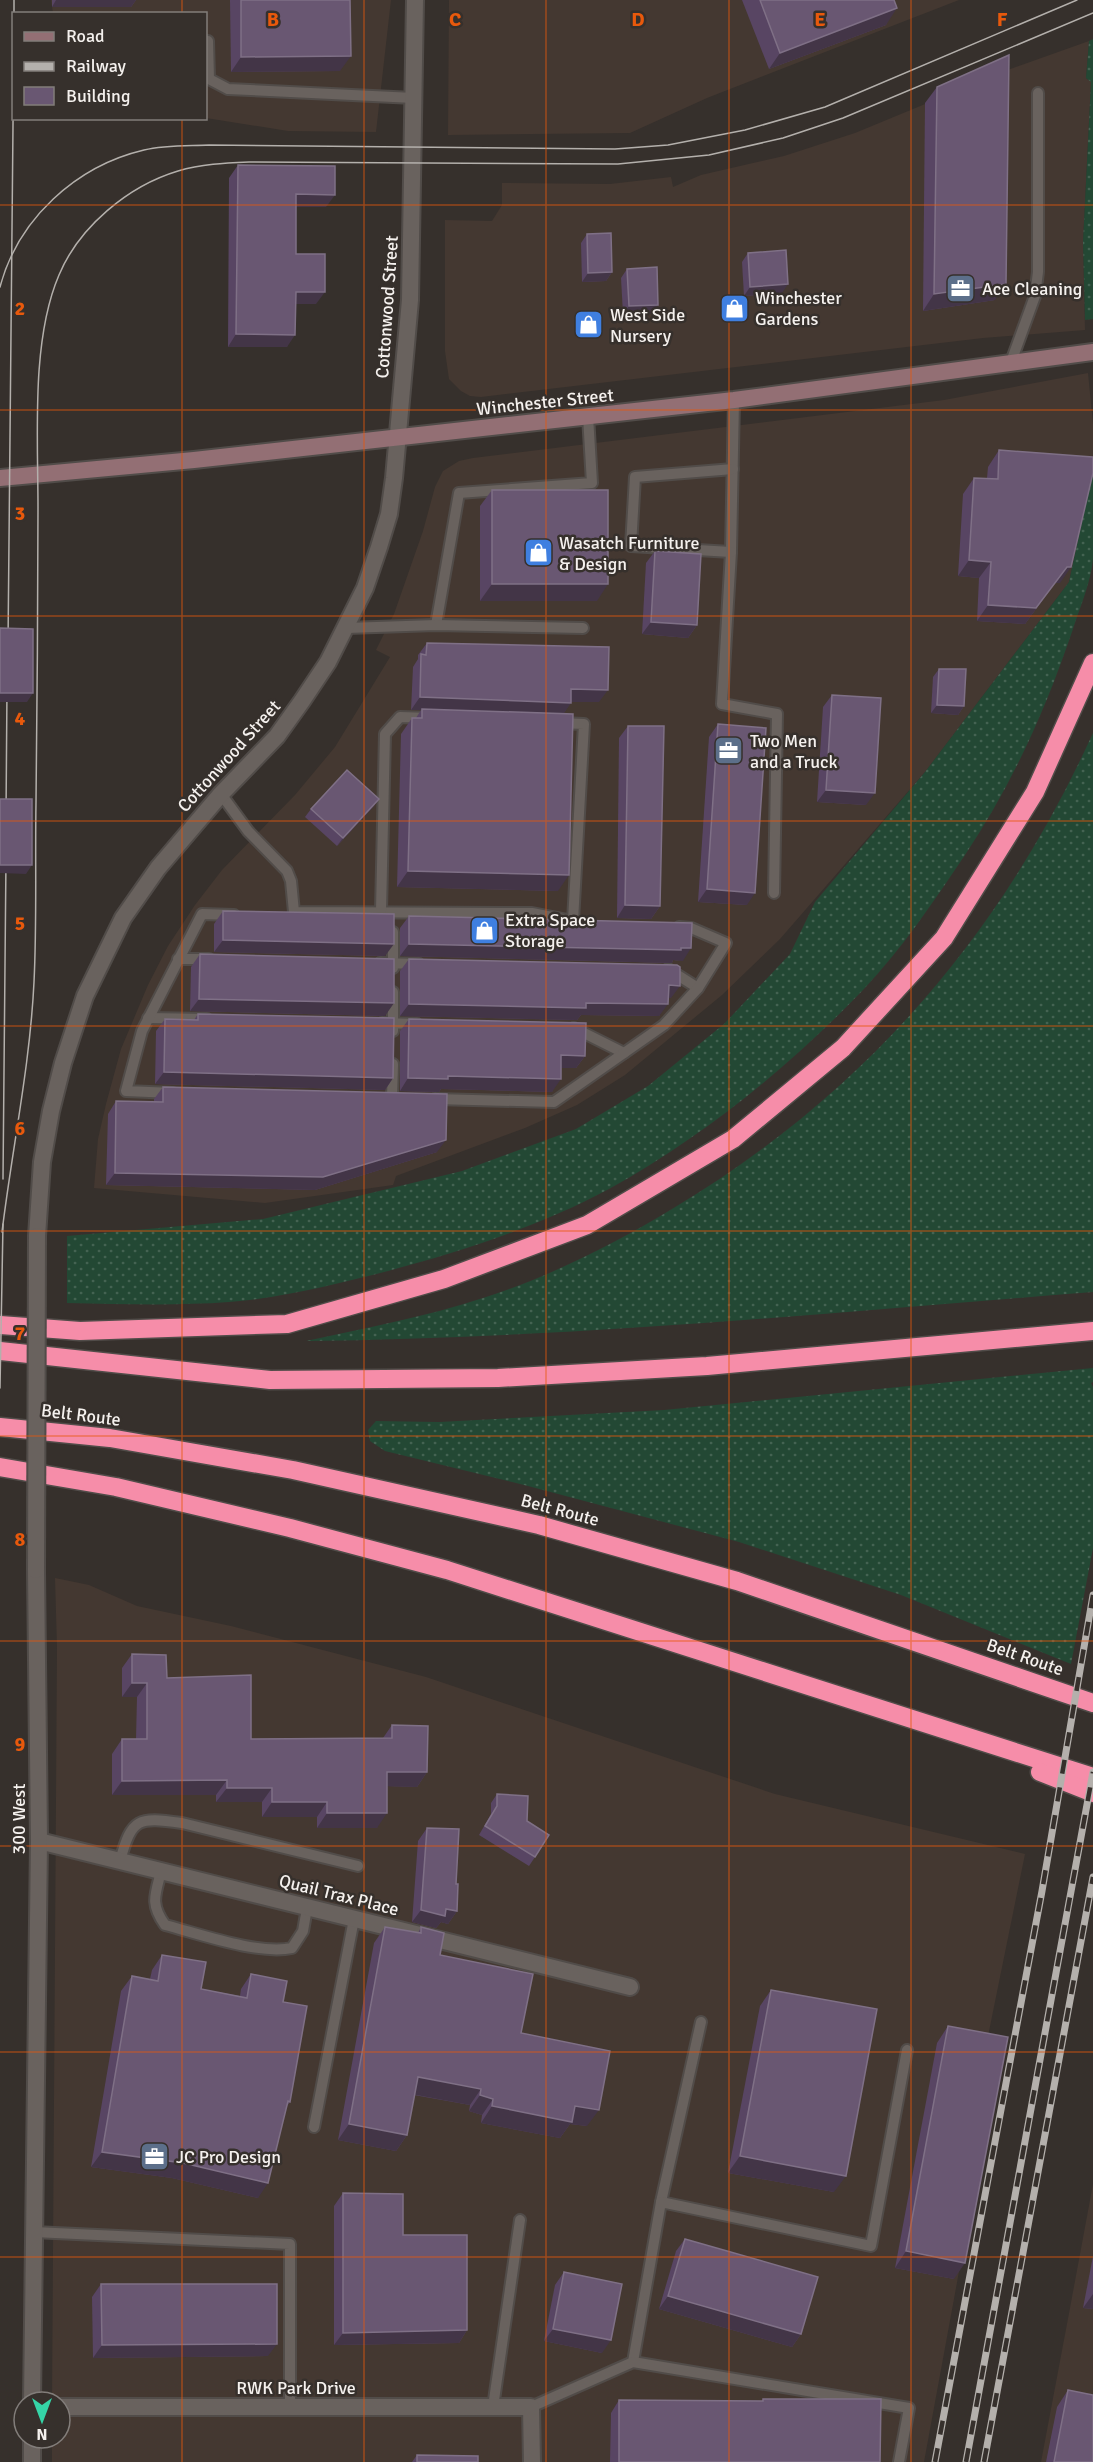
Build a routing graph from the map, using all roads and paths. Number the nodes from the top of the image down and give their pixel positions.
1 (416, 0) edge
2 (207, 41) edge
3 (1038, 93) dead end
4 (414, 98) junction
5 (1093, 352) edge
6 (1011, 362) junction
7 (734, 400) junction
8 (588, 416) junction
9 (397, 438) junction
10 (733, 469) junction
11 (0, 478) edge
12 (731, 552) junction
13 (436, 626) junction
14 (345, 628) junction
15 (583, 628) dead end
16 (1093, 663) edge
17 (446, 718) edge
18 (550, 723) edge
19 (221, 795) junction
20 (774, 893) dead end
21 (381, 911) junction
22 (393, 911) junction
23 (294, 912) junction
24 (282, 913) edge
25 (247, 915) edge
26 (573, 921) junction
27 (600, 924) edge
28 (668, 927) edge
29 (178, 959) junction
30 (225, 960) edge
31 (369, 963) edge
32 (393, 963) junction
33 (428, 964) edge
34 (660, 969) edge
35 (698, 988) junction
36 (148, 1018) junction
37 (218, 1019) edge
38 (369, 1023) edge
39 (393, 1024) junction
40 (427, 1025) edge
41 (566, 1028) edge
42 (624, 1053) junction
43 (186, 1093) edge
44 (381, 1098) edge
45 (427, 1099) edge
46 (36, 1236) joint
47 (0, 1325) edge
48 (1093, 1331) edge
49 (0, 1351) edge
50 (0, 1426) edge
51 (0, 1467) edge
52 (1093, 1703) edge
53 (893, 1714) junction
54 (1093, 1777) edge
55 (1093, 1793) edge
56 (39, 1841) junction
57 (120, 1861) junction
58 (358, 1866) dead end
59 (161, 1872) junction
60 (307, 1908) junction
61 (354, 1919) junction
62 (630, 1987) dead end
63 (701, 2022) dead end
64 (908, 2050) dead end
65 (314, 2127) dead end
66 (661, 2202) junction
67 (520, 2220) dead end
68 (34, 2232) junction
69 (633, 2362) junction
70 (32, 2390) edge
71 (493, 2407) junction
72 (531, 2407) junction
73 (72, 2408) edge
74 (290, 2408) junction
75 (532, 2462) edge
76 (899, 2462) edge

1 - 4 street, Cottonwood Street
2 - 4 lane
3 - 6 lane
4 - 9 street, Cottonwood Street
5 - 6 main road, Winchester Street
6 - 7 main road, Winchester Street
7 - 8 main road, Winchester Street
7 - 10 lane
8 - 9 main road, Winchester Street
8 - 13 lane
9 - 11 main road, Winchester Street
9 - 14 street, Cottonwood Street
10 - 12 lane
10 - 12 lane
12 - 20 lane
13 - 14 lane
13 - 15 lane
14 - 19 street, Cottonwood Street
16 - 47 highway
17 - 21 lane
18 - 26 lane
19 - 23 lane
19 - 46 street, Cottonwood Street
21 - 22 lane
21 - 23 lane
22 - 26 lane
22 - 32 lane
23 - 24 lane
25 - 29 lane
26 - 27 lane
28 - 35 lane
29 - 30 lane
29 - 36 lane
31 - 32 lane
32 - 33 lane
32 - 39 lane
34 - 35 lane
35 - 42 lane
36 - 37 lane
36 - 43 lane
38 - 39 lane
39 - 40 lane
39 - 44 lane
41 - 42 lane
42 - 45 lane
46 - 56 street, 300 West, bridge
48 - 49 highway
50 - 52 highway, Belt Route
51 - 53 highway
53 - 54 highway
53 - 55 highway
56 - 57 street, Quail Trax Place
56 - 68 street, 300 West
57 - 58 lane
57 - 59 street, Quail Trax Place
59 - 60 street, Quail Trax Place
59 - 60 lane
60 - 61 street, Quail Trax Place
61 - 62 street, Quail Trax Place
61 - 65 lane
63 - 66 lane
64 - 66 lane
66 - 69 lane
67 - 71 lane
68 - 70 street, 300 West
68 - 74 lane
69 - 72 lane
69 - 76 lane
71 - 72 street, RWK Park Drive
71 - 74 street, RWK Park Drive
72 - 75 street
73 - 74 street, RWK Park Drive

